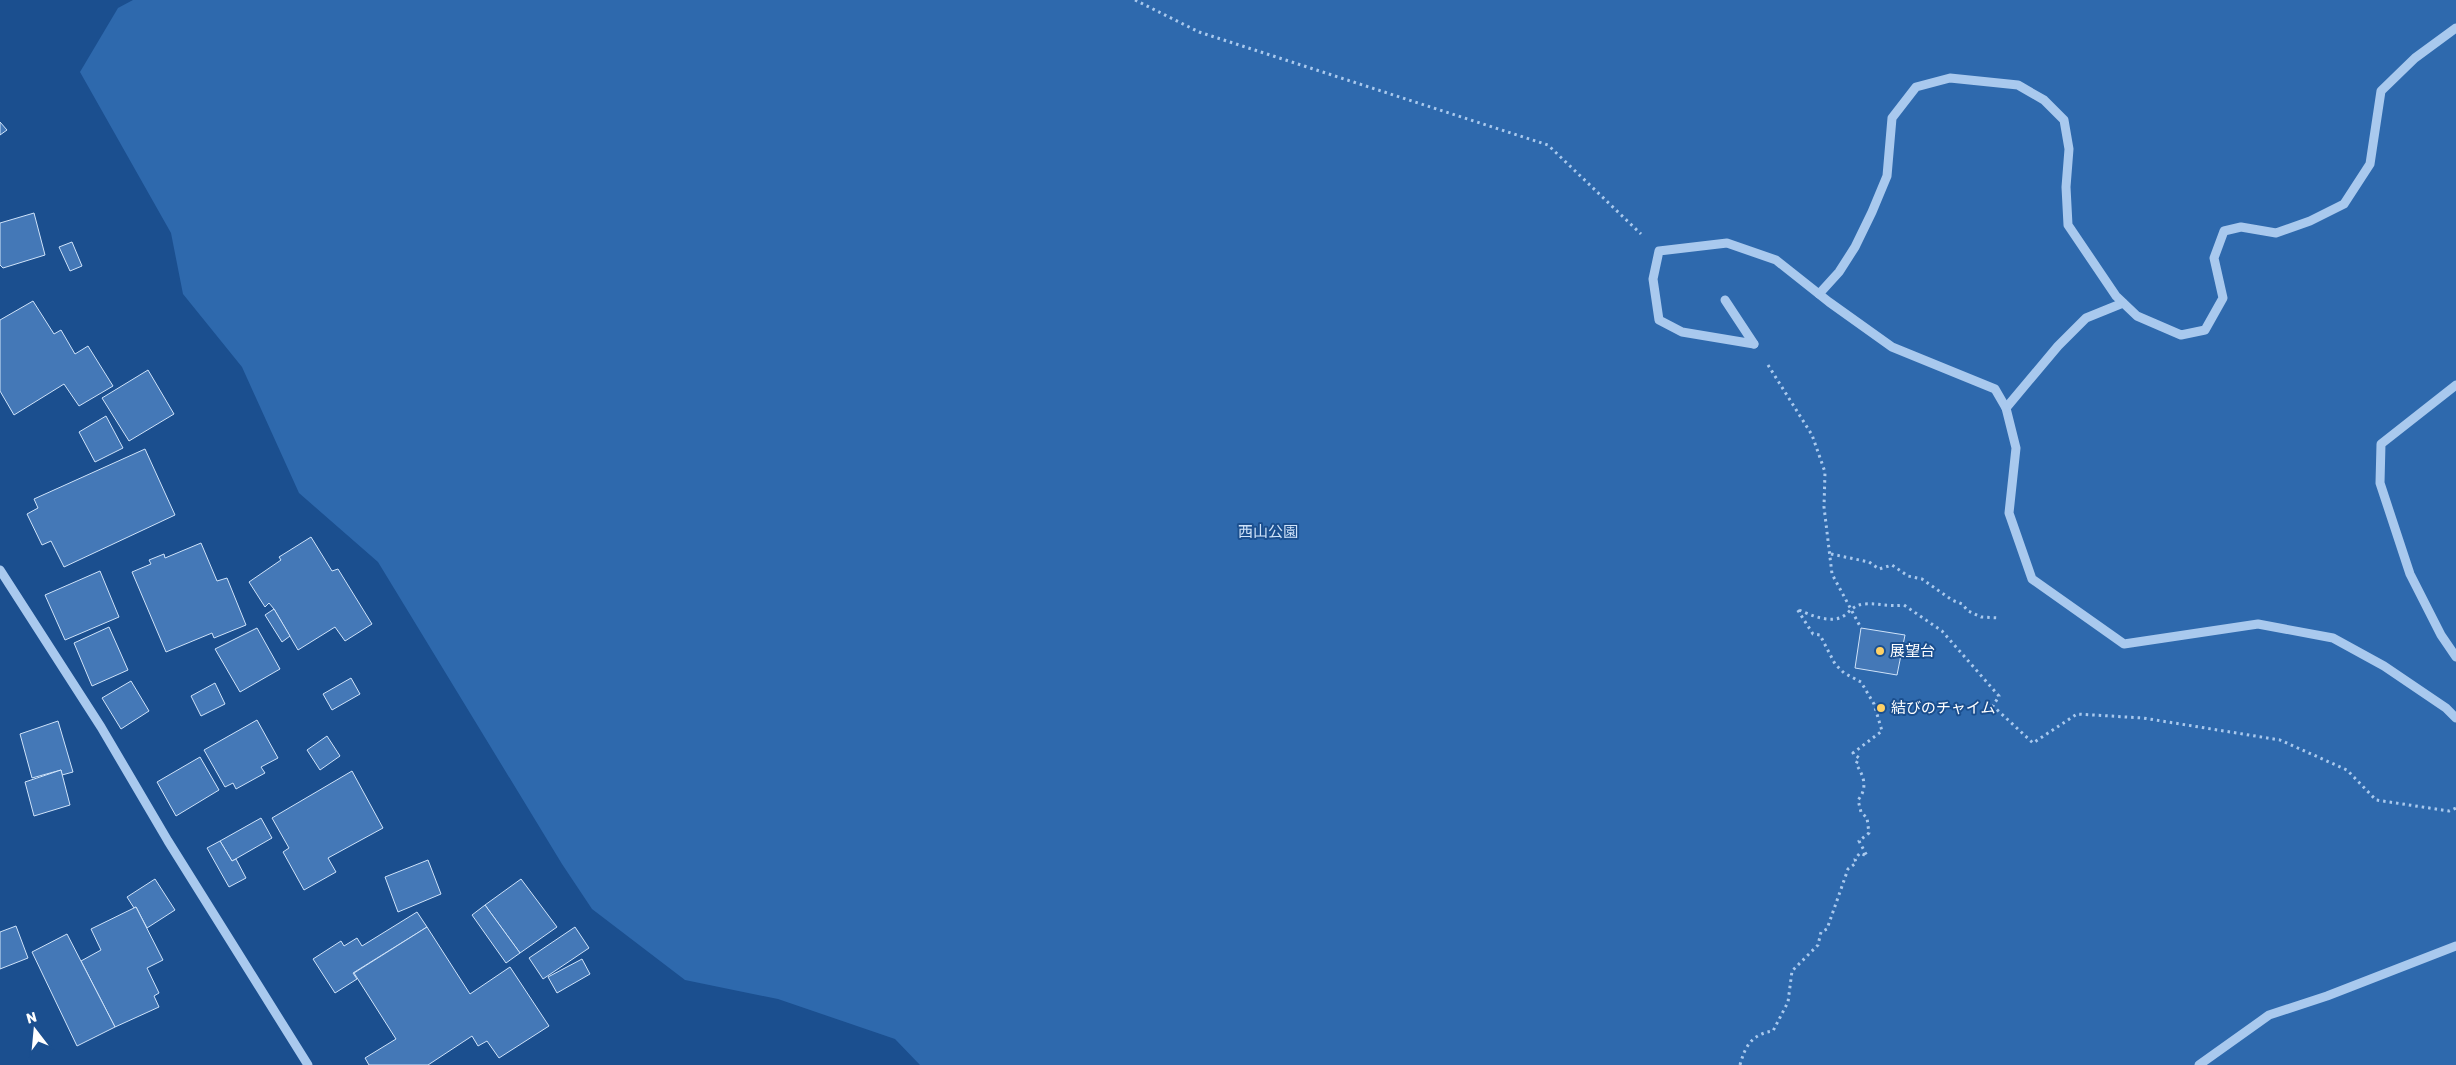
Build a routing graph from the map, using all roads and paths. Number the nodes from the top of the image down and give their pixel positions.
1 (1136, 0) edge
2 (2456, 28) edge
3 (1660, 251) junction
4 (1819, 294) junction
5 (1725, 300) dead end
6 (2123, 303) junction
7 (1754, 344) junction
8 (2456, 385) edge
9 (2006, 408) junction
10 (1831, 554) junction
11 (1, 574) edge
12 (1999, 618) dead end
13 (1861, 628) dead end
14 (2456, 657) edge
15 (2456, 718) edge
16 (2456, 808) edge
17 (2456, 946) edge
18 (308, 1065) edge
19 (1740, 1065) edge
20 (2199, 1065) edge

1 - 3 path
2 - 6 street
3 - 4 street
3 - 7 street
4 - 6 street
4 - 9 street
5 - 7 street
6 - 9 street
7 - 10 path
8 - 14 street
9 - 15 street
10 - 12 path
10 - 13 path
11 - 18 street
16 - 19 path
17 - 20 street

